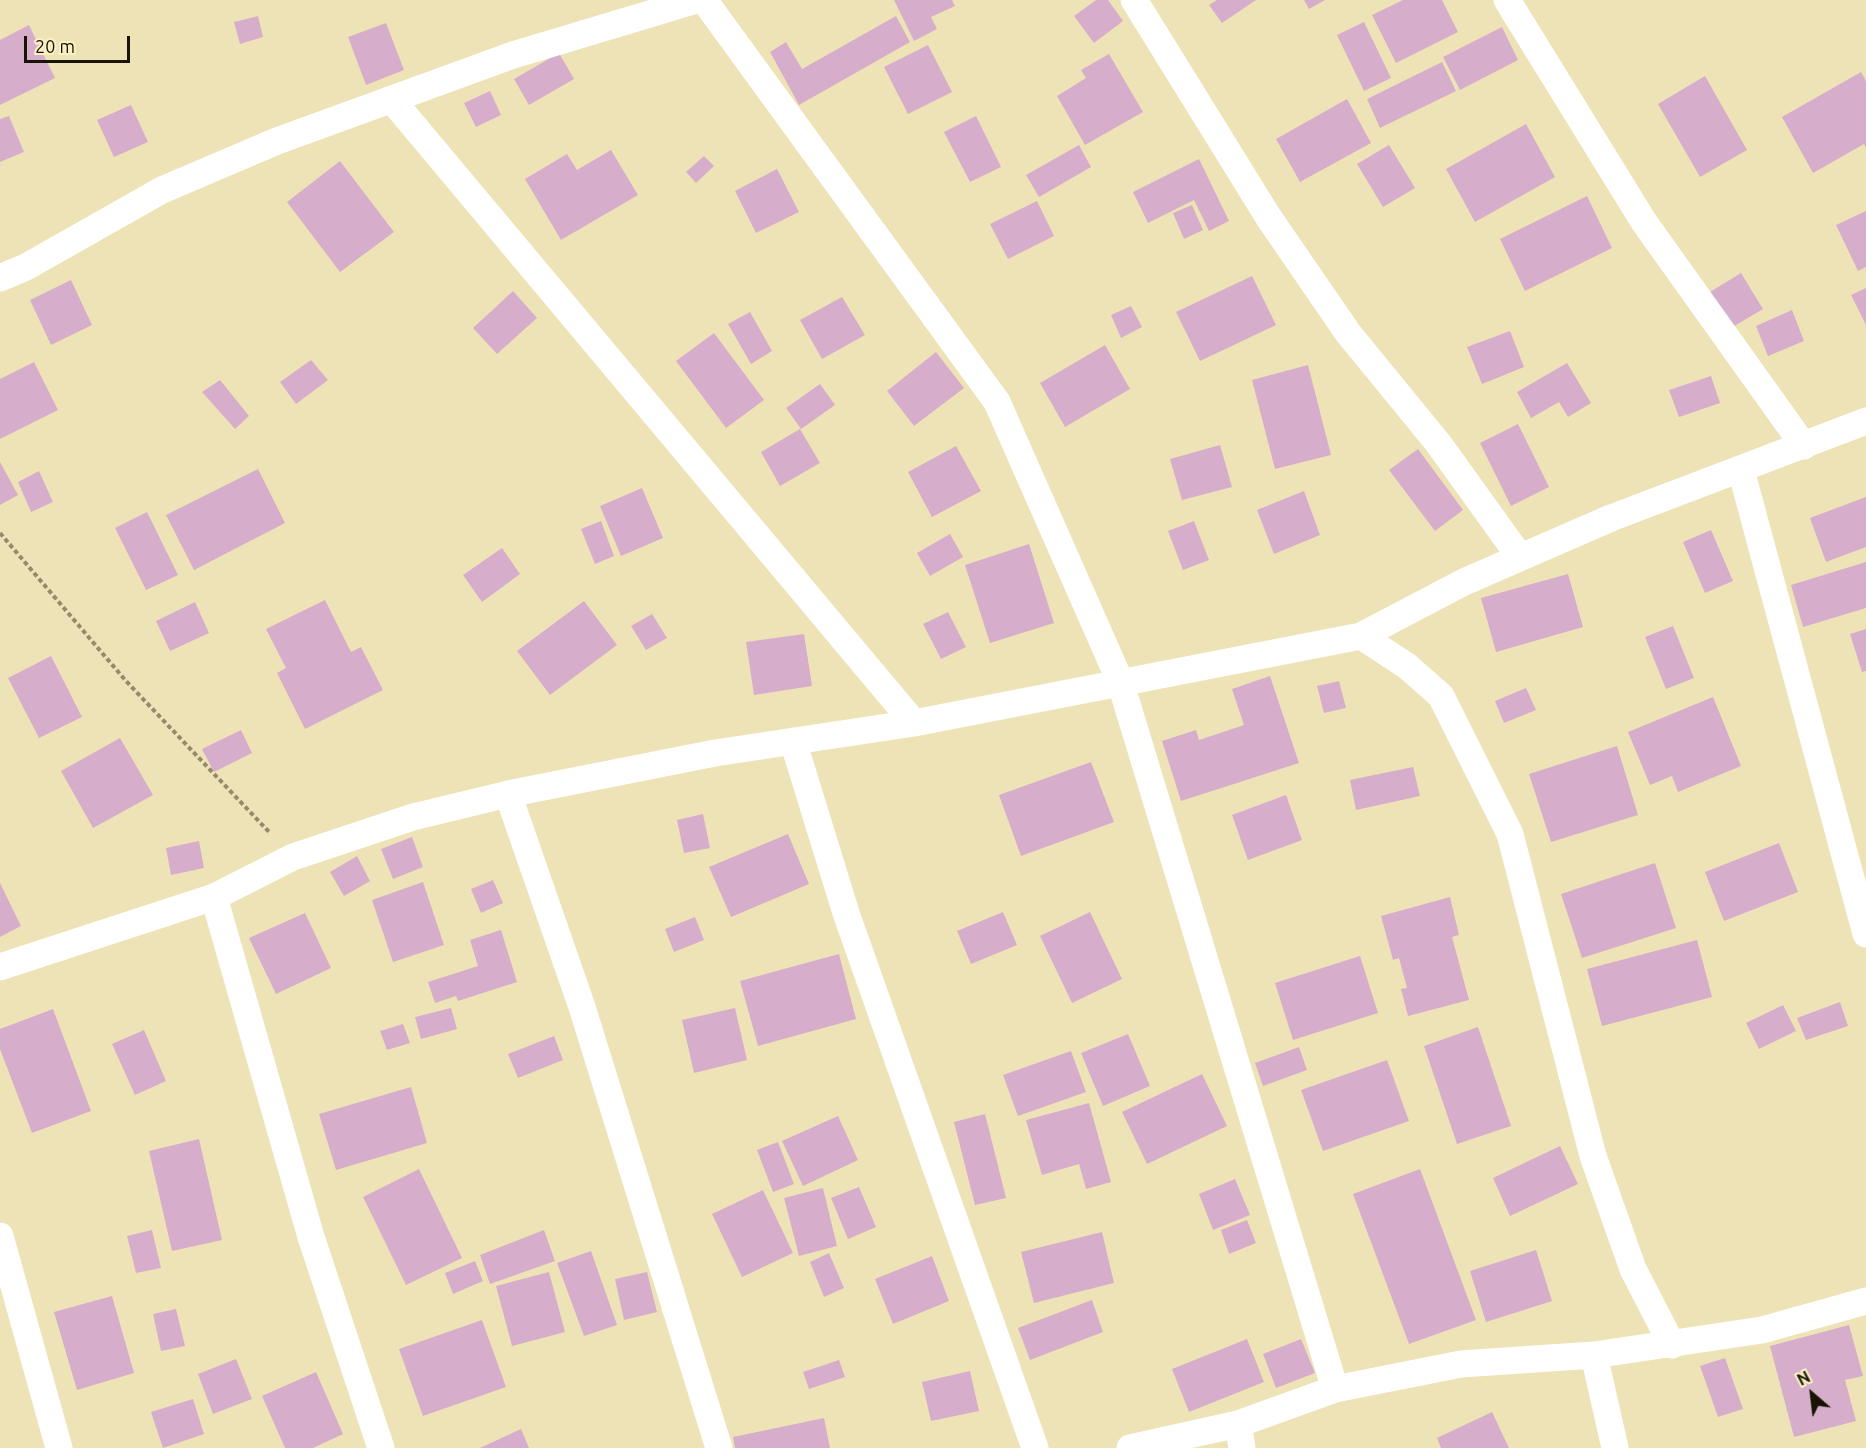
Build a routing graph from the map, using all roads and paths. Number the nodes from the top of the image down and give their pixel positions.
1 (696, 0) edge
2 (704, 0) edge
3 (1134, 0) edge
4 (1507, 0) edge
5 (392, 100) junction
6 (0, 278) edge
7 (1866, 421) edge
8 (1804, 446) junction
9 (1741, 470) junction
10 (0, 533) edge
11 (1520, 557) junction
12 (1361, 636) junction
13 (1120, 681) junction
14 (914, 723) junction
15 (793, 741) junction
16 (508, 794) junction
17 (293, 857) junction
18 (214, 897) junction
19 (1866, 934) edge
20 (0, 967) edge
21 (0, 1236) edge
22 (1866, 1301) edge
23 (1672, 1345) junction
24 (1594, 1355) junction
25 (1335, 1389) junction
26 (1240, 1436) edge
27 (59, 1448) edge
28 (381, 1448) edge
29 (719, 1448) edge
30 (1035, 1448) edge
31 (1130, 1448) edge
32 (1615, 1448) edge

1 - 5 street
2 - 13 street
3 - 11 street
4 - 8 street
5 - 6 street
5 - 14 street
7 - 8 street
8 - 9 street
9 - 11 street
9 - 19 street
10 - 17 path
11 - 12 street
12 - 13 street
12 - 23 street
13 - 14 street
13 - 25 street
14 - 15 street
15 - 16 street
15 - 30 street
16 - 17 street
16 - 29 street
17 - 18 street
18 - 20 street
18 - 28 street
21 - 27 street
22 - 23 street
23 - 24 street
24 - 25 street
24 - 32 street
25 - 26 street
26 - 31 street

